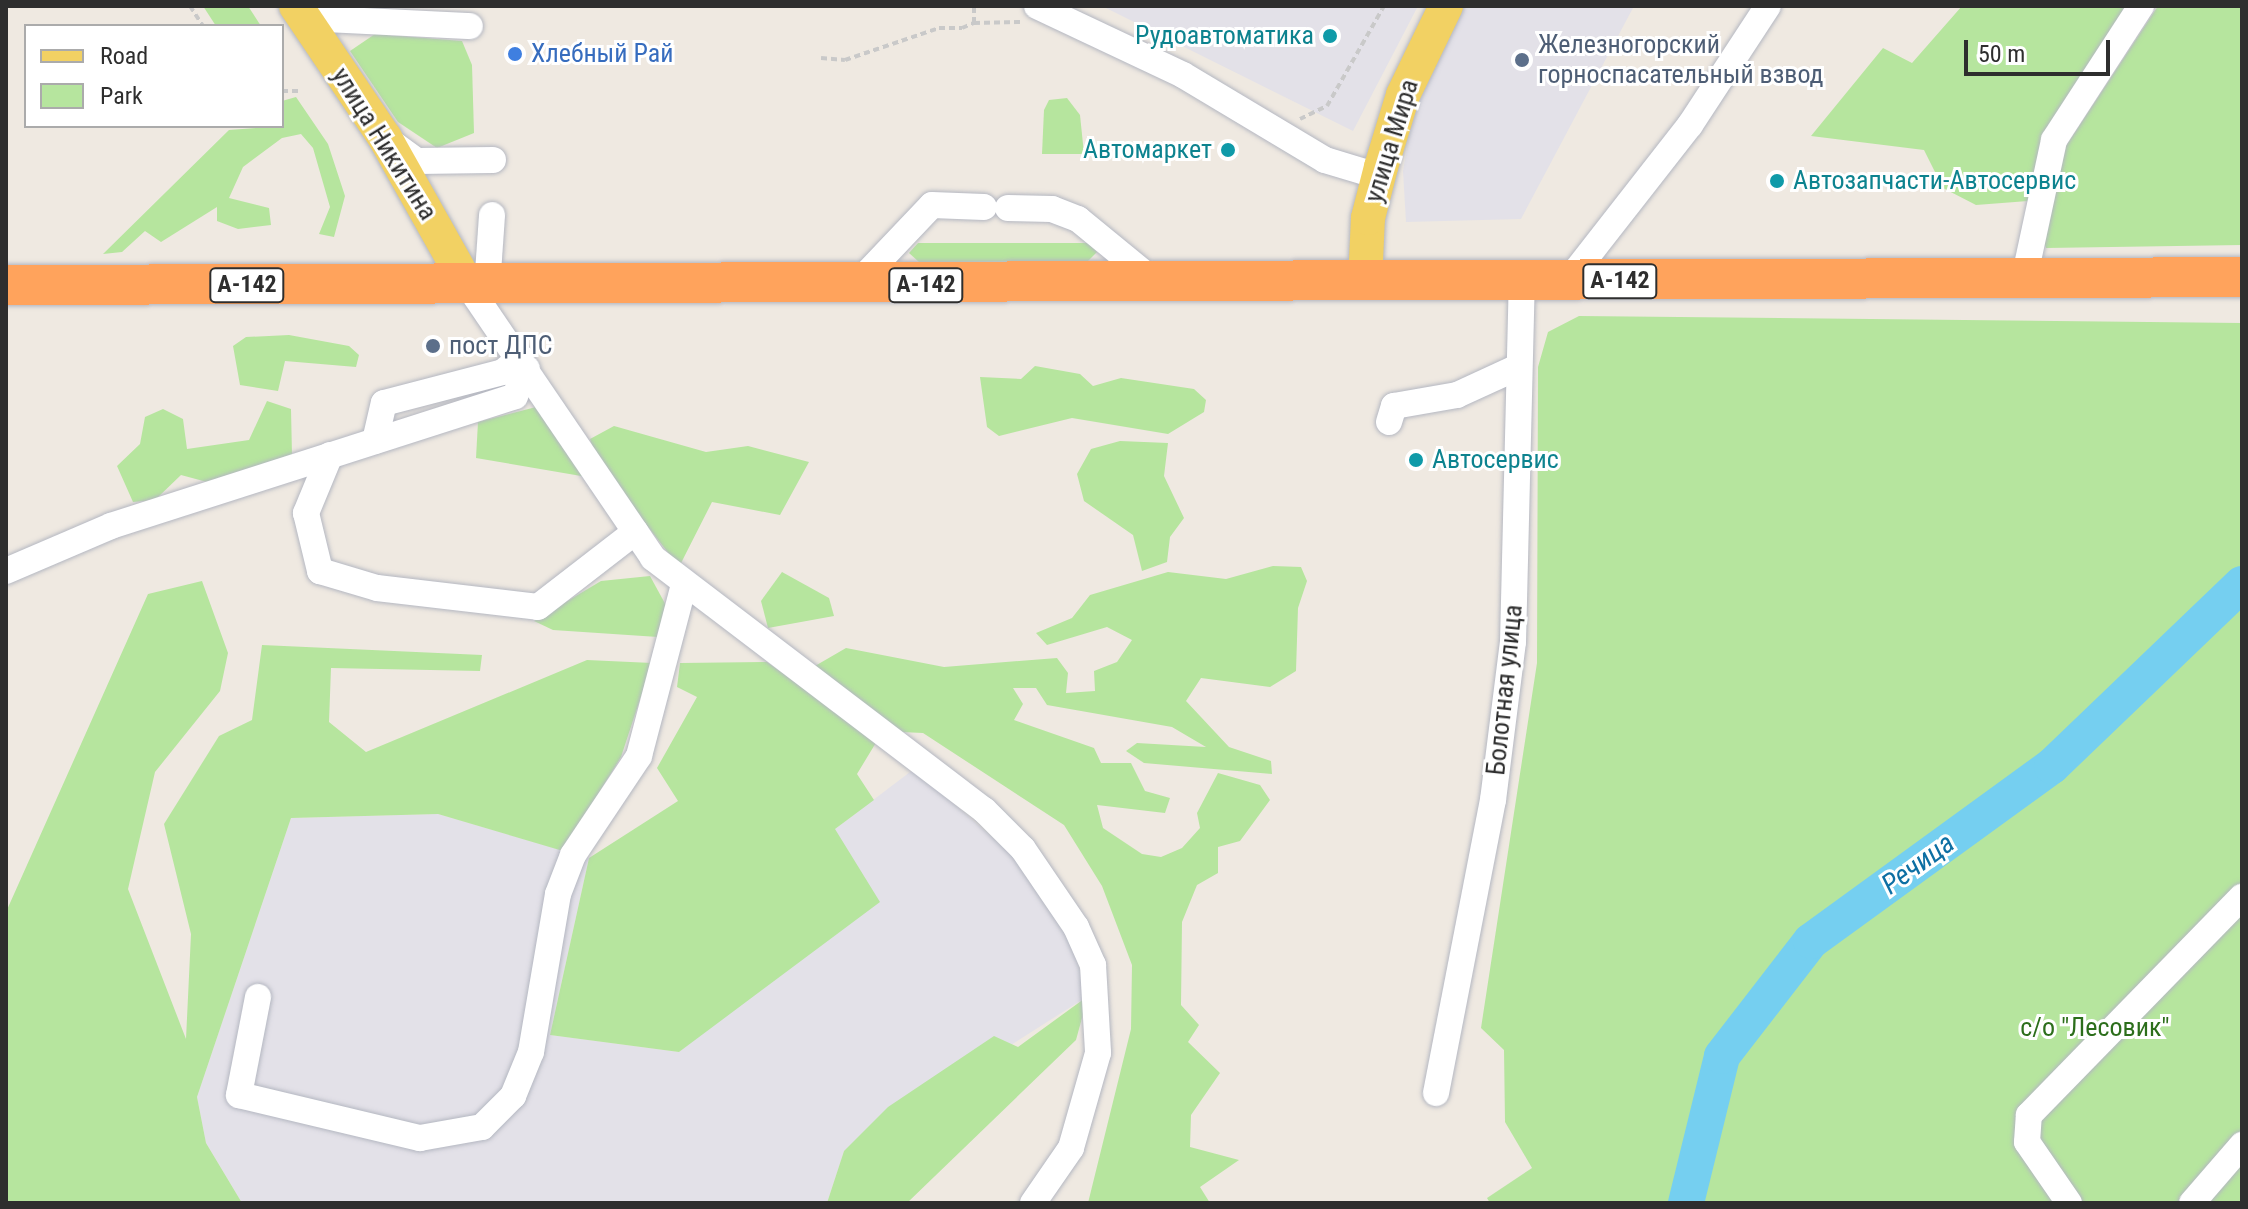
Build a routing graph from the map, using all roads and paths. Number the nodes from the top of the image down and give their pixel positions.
1 (190, 6) edge
2 (974, 6) edge
3 (1037, 6) edge
4 (1384, 6) edge
5 (1446, 6) edge
6 (1768, 6) edge
7 (2141, 6) edge
8 (300, 12) edge
9 (202, 24) edge
10 (470, 26) dead end
11 (821, 58) dead end
12 (284, 91) edge
13 (301, 91) dead end
14 (1327, 106) dead end
15 (385, 138) junction
16 (493, 160) dead end
17 (1378, 176) junction
18 (492, 215) dead end
19 (2242, 277) edge
20 (2024, 279) junction
21 (1568, 281) junction
22 (1155, 282) junction
23 (1522, 282) junction
24 (1365, 283) junction
25 (6, 285) edge
26 (856, 285) junction
27 (477, 286) junction
28 (524, 363) junction
29 (1516, 368) junction
30 (1389, 422) dead end
31 (330, 455) junction
32 (635, 532) junction
33 (6, 571) edge
34 (684, 584) junction
35 (2242, 897) edge
36 (258, 997) dead end
37 (1436, 1093) dead end
38 (2242, 1145) edge
39 (1033, 1203) edge
40 (2069, 1203) edge
41 (2192, 1203) edge

1 - 9 path
2 - 11 path
3 - 17 street
4 - 14 path
5 - 17 main road, улица Мира
6 - 21 street
7 - 20 street
8 - 10 street
8 - 15 main road, улица Никитина
12 - 13 path
15 - 16 street
15 - 27 main road, улица Никитина
17 - 24 main road, улица Мира
18 - 27 street
19 - 20 highway, А-142
20 - 21 highway, А-142
21 - 23 highway, А-142
22 - 24 highway, А-142
22 - 26 highway, А-142
22 - 26 street
23 - 24 highway, А-142
23 - 29 street, Болотная улица
25 - 27 highway, А-142
26 - 27 highway, А-142
27 - 28 street
28 - 31 street
28 - 32 street
29 - 30 street
29 - 37 street, Болотная улица
31 - 32 street
31 - 33 street
32 - 34 street
34 - 36 street
34 - 39 street
35 - 40 street
38 - 41 street

